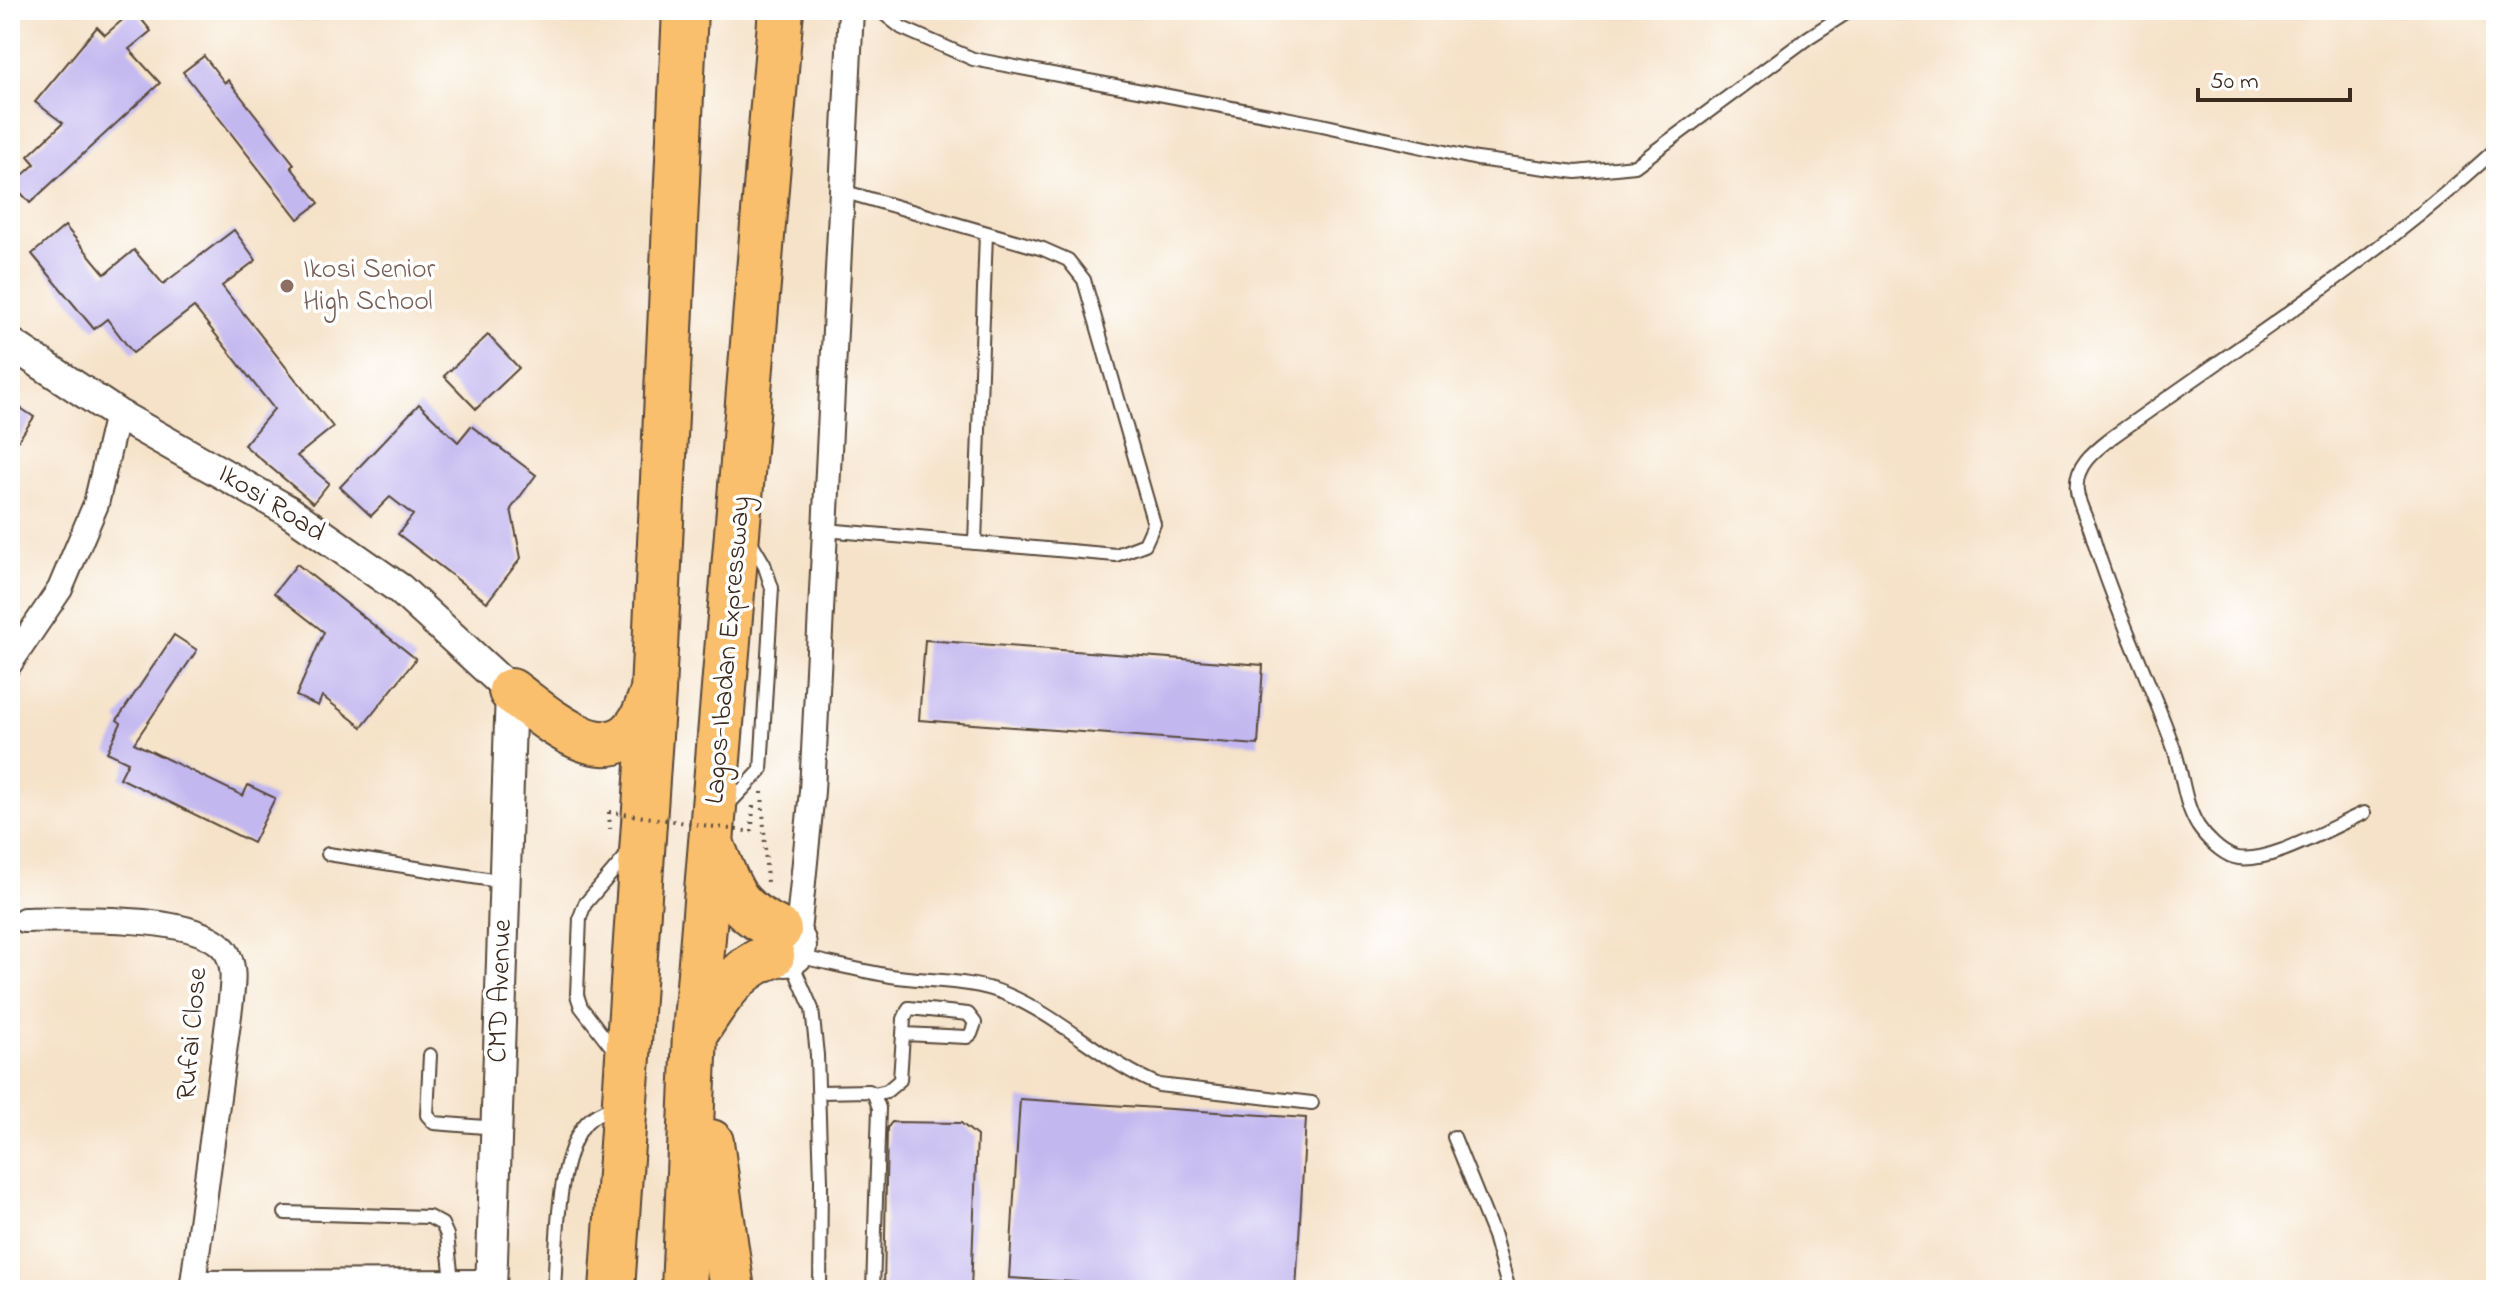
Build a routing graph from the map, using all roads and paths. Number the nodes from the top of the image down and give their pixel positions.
1 (685, 10) edge
2 (781, 10) edge
3 (851, 10) edge
4 (879, 10) edge
5 (1851, 10) edge
6 (2496, 149) edge
7 (842, 191) junction
8 (986, 233) junction
9 (10, 343) edge
10 (117, 414) junction
11 (739, 522) junction
12 (825, 530) junction
13 (975, 543) junction
14 (10, 663) edge
15 (511, 691) junction
16 (653, 692) junction
17 (761, 770) junction
18 (615, 801) dead end
19 (2364, 813) dead end
20 (727, 832) junction
21 (624, 837) junction
22 (328, 854) dead end
23 (505, 882) junction
24 (767, 887) dead end
25 (24, 920) dead end
26 (788, 947) junction
27 (695, 1033) junction
28 (904, 1034) junction
29 (430, 1055) dead end
30 (626, 1085) junction
31 (820, 1092) junction
32 (874, 1094) junction
33 (1312, 1103) dead end
34 (497, 1128) junction
35 (1454, 1137) dead end
36 (285, 1213) dead end
37 (452, 1281) junction
38 (188, 1286) edge
39 (491, 1286) edge
40 (554, 1290) edge
41 (612, 1290) edge
42 (684, 1290) edge
43 (732, 1290) edge
44 (820, 1290) edge
45 (873, 1290) edge
46 (1509, 1290) edge

1 - 16 highway
2 - 11 highway, Lagos-Ibadan Expressway
3 - 7 street
4 - 5 lane
6 - 19 lane
7 - 8 lane
7 - 12 street
8 - 13 lane
8 - 13 lane
9 - 10 street, Ikosi Road
10 - 14 street
10 - 15 street, Ikosi Road
11 - 17 lane
11 - 20 highway, Lagos-Ibadan Expressway
12 - 13 lane
12 - 26 street
15 - 16 highway
15 - 23 street, CMD Avenue
16 - 21 highway
17 - 20 lane
17 - 24 path
18 - 21 path
20 - 21 path, bridge
20 - 26 highway
20 - 27 highway, Lagos-Ibadan Expressway
21 - 30 highway
22 - 23 lane
23 - 34 street, CMD Avenue
25 - 38 street, Rufai Close
26 - 27 highway
26 - 31 lane
26 - 33 lane
27 - 42 highway, Lagos-Ibadan Expressway
27 - 43 highway
28 - 28 lane
28 - 32 lane
29 - 34 lane
30 - 40 lane
30 - 41 highway
31 - 32 lane
31 - 44 lane
32 - 45 lane
34 - 39 street, CMD Avenue
35 - 46 lane
36 - 37 lane
37 - 38 street
37 - 39 street

